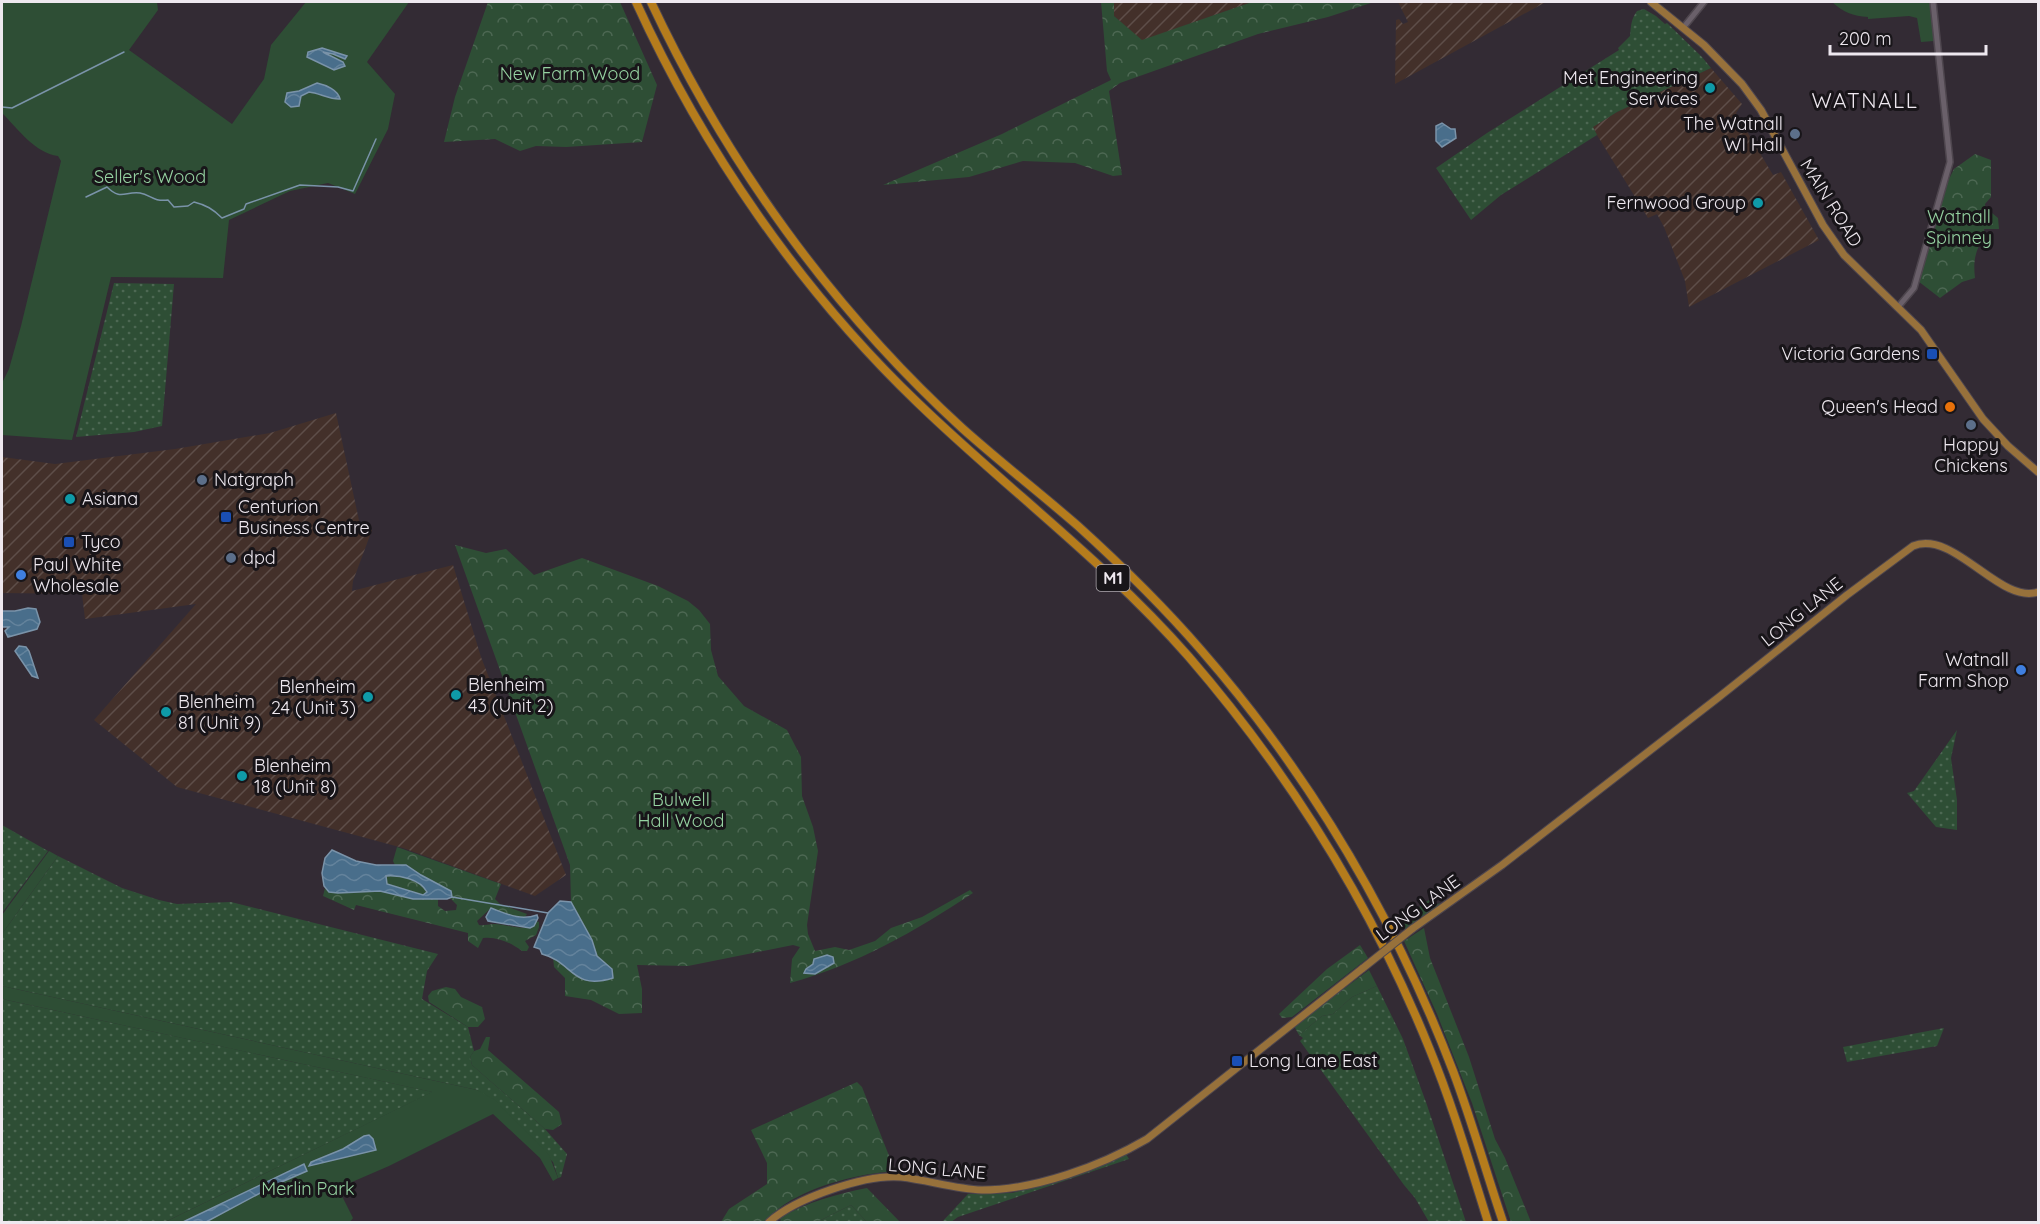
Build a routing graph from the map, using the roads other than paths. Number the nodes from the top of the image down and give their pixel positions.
1 (636, 2) edge
2 (651, 2) edge
3 (1651, 2) edge
4 (1704, 2) edge
5 (1933, 2) edge
6 (1683, 28) junction
7 (1898, 307) junction
8 (2038, 472) edge
9 (2038, 592) edge
10 (770, 1222) edge
11 (1488, 1222) edge
12 (1503, 1222) edge

1 - 11 highway, M1
2 - 12 highway, M1
3 - 6 main road, MAIN ROAD
4 - 6 street
5 - 7 street
6 - 7 main road, MAIN ROAD
7 - 8 main road, MAIN ROAD
9 - 10 main road, LONG LANE, bridge

